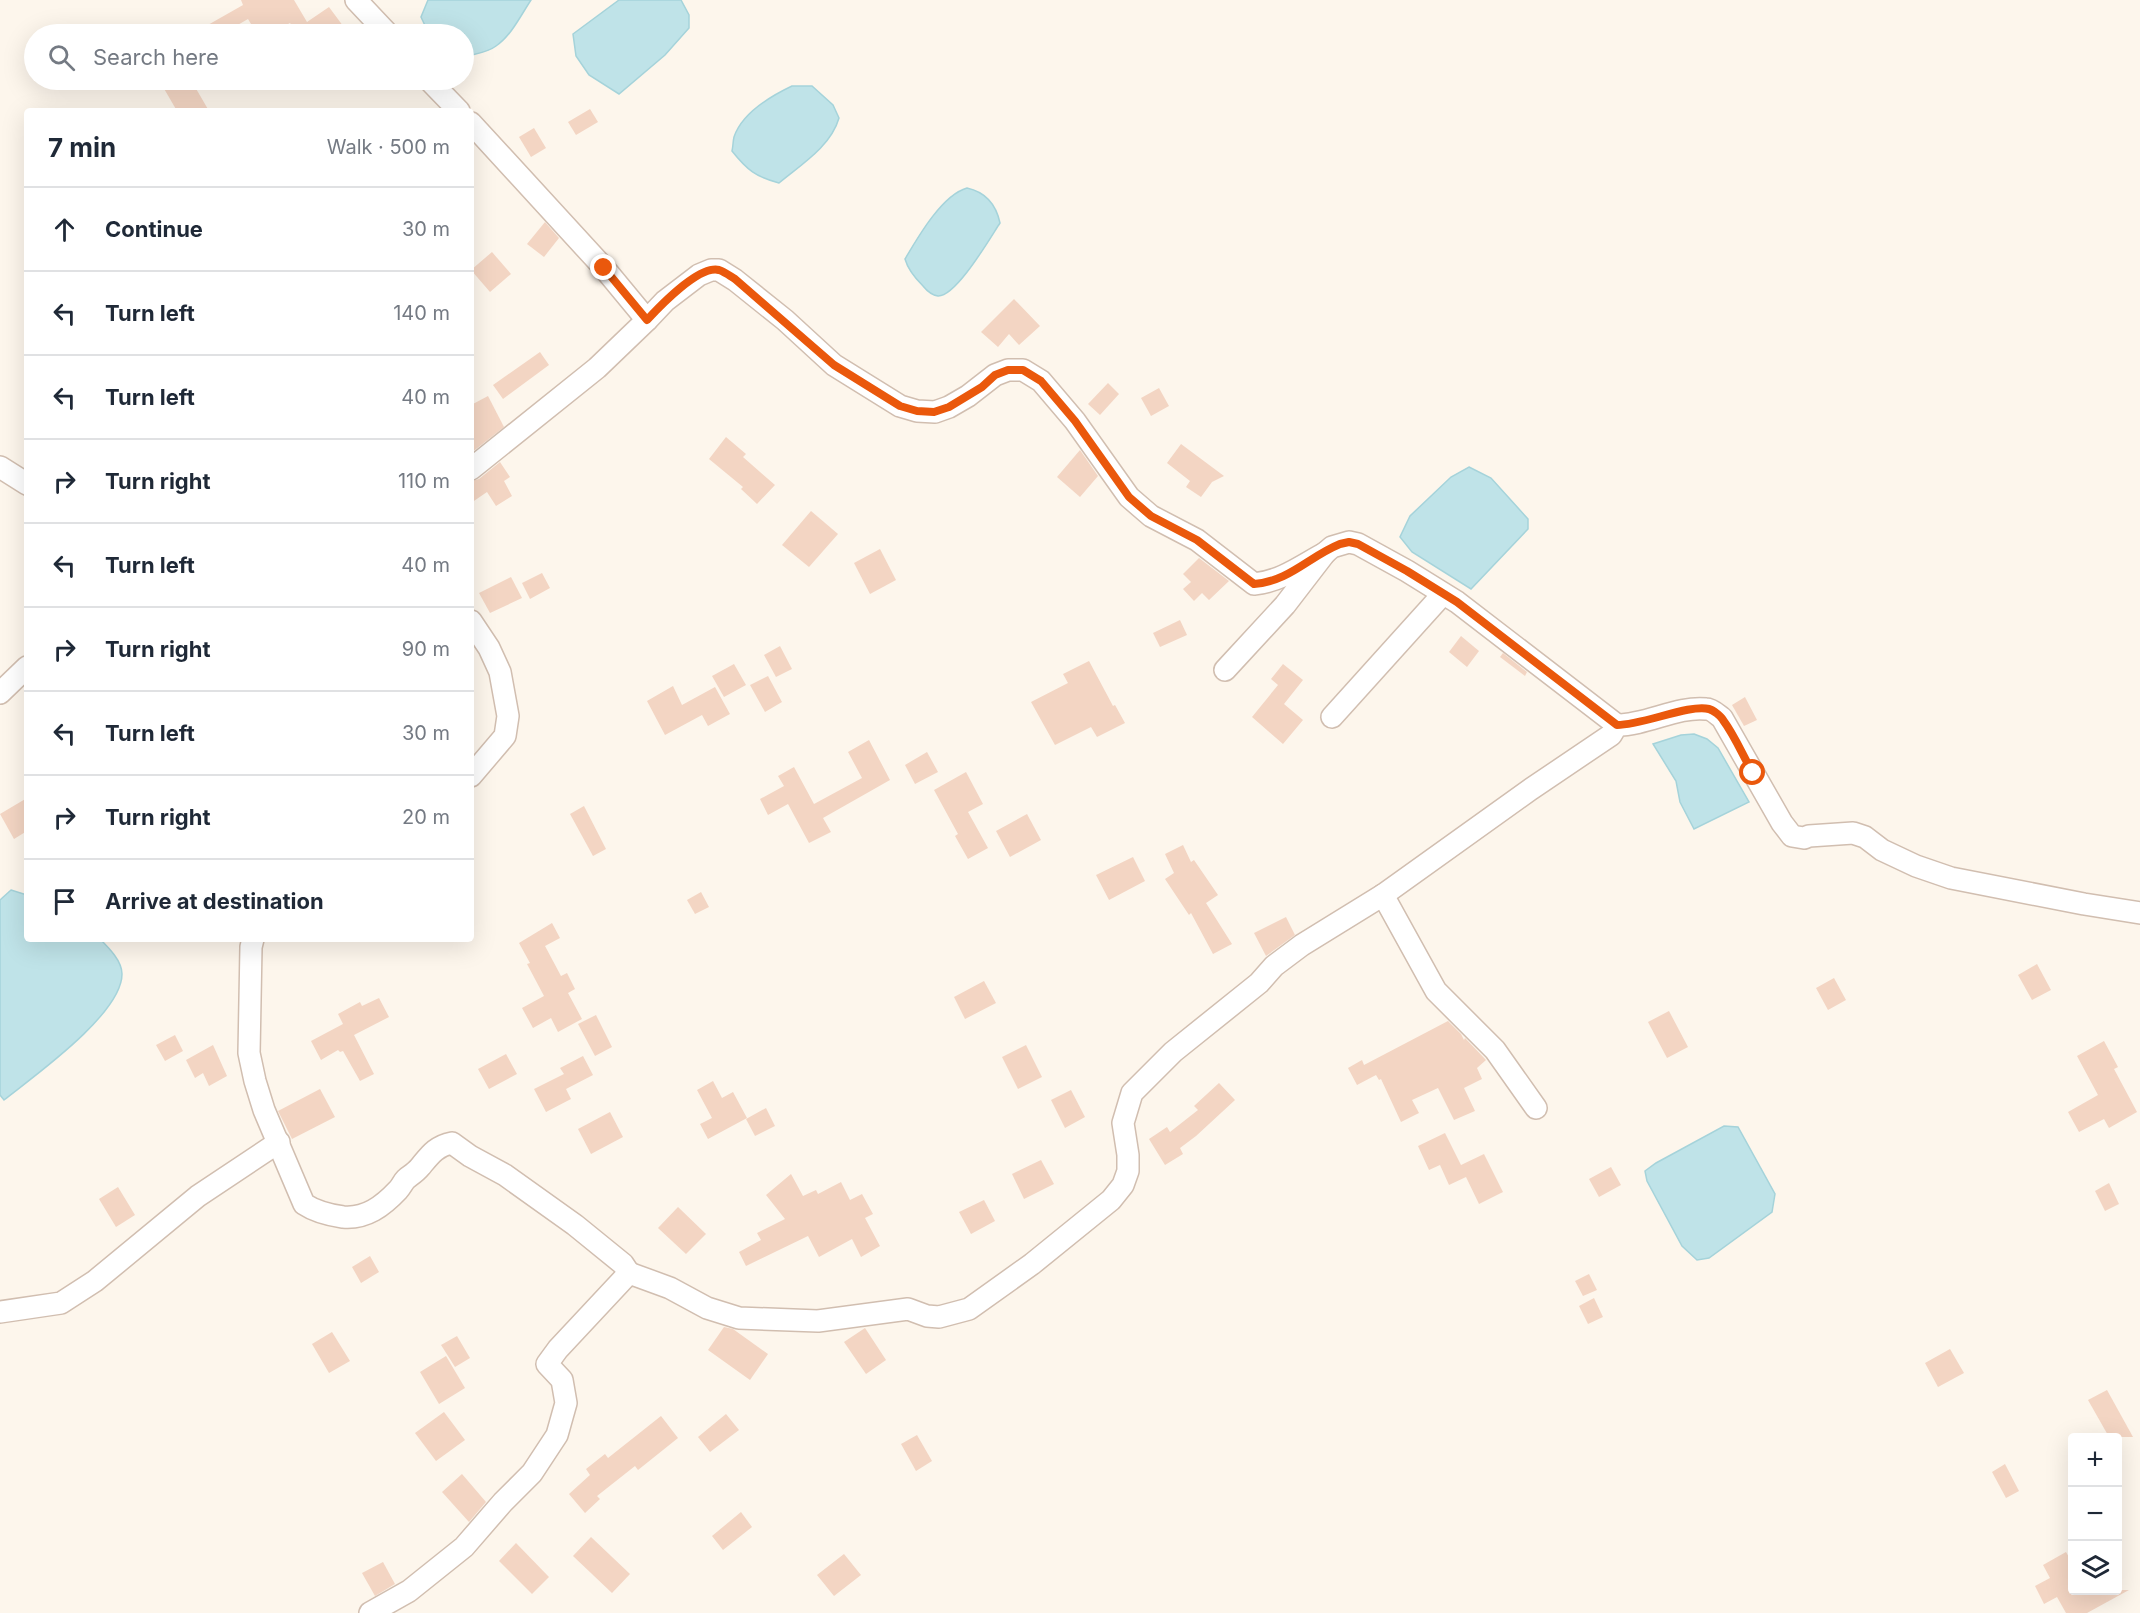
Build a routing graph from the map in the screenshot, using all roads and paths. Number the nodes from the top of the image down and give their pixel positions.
1 (356, 0) edge
2 (379, 24) edge
3 (439, 90) edge
4 (456, 108) edge
5 (474, 126) edge
6 (647, 320) junction
7 (474, 466) edge
8 (0, 467) edge
9 (24, 482) edge
10 (1325, 553) junction
11 (1443, 594) junction
12 (474, 626) edge
13 (1225, 670) dead end
14 (24, 671) edge
15 (0, 693) edge
16 (1332, 717) dead end
17 (1617, 725) junction
18 (474, 772) edge
19 (1383, 895) junction
20 (2140, 913) edge
21 (252, 942) edge
22 (1536, 1108) dead end
23 (279, 1142) junction
24 (629, 1273) junction
25 (0, 1312) edge
26 (370, 1613) edge

1 - 2 street
3 - 4 street
5 - 6 street
6 - 7 street
6 - 10 street
8 - 9 street
10 - 11 street
10 - 13 street
11 - 16 street
11 - 17 street
12 - 18 street
14 - 15 street
17 - 19 street
17 - 20 street
19 - 22 street
19 - 24 street
21 - 23 street
23 - 24 street
23 - 25 street
24 - 26 street

